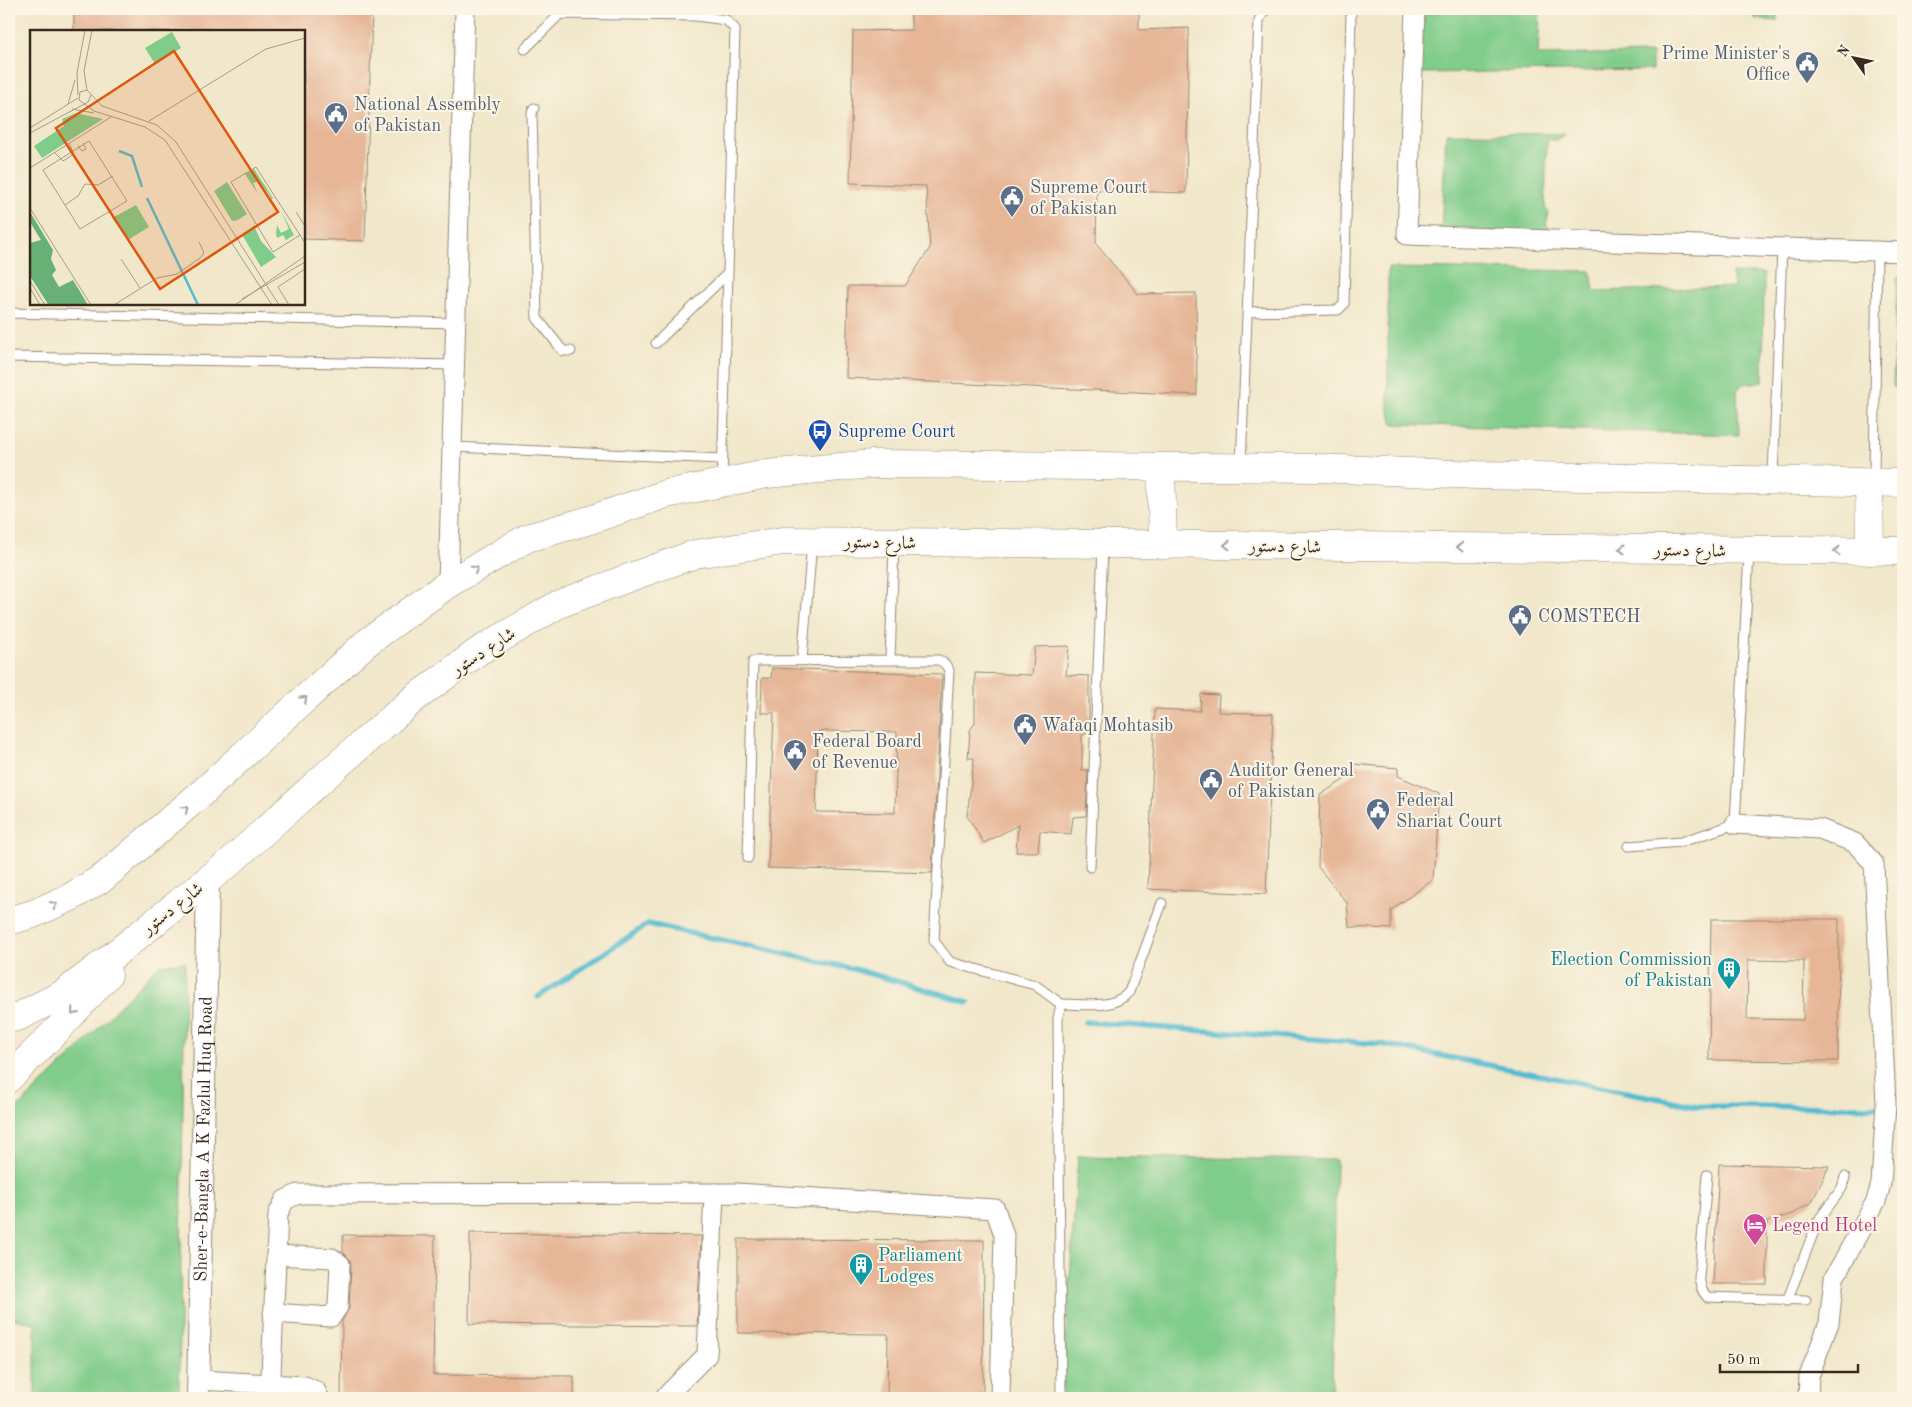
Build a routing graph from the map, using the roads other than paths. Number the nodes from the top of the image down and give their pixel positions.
1 (464, 9) edge
2 (1268, 9) edge
3 (1348, 9) edge
4 (1415, 9) edge
5 (711, 13) edge
6 (525, 49) dead end
7 (534, 108) dead end
8 (1782, 248) junction
9 (1877, 251) junction
10 (1903, 252) edge
11 (728, 274) junction
12 (1248, 312) junction
13 (9, 313) edge
14 (457, 323) junction
15 (656, 343) dead end
16 (571, 351) dead end
17 (9, 357) edge
18 (455, 365) junction
19 (452, 447) junction
20 (1161, 467) junction
21 (1241, 468) junction
22 (722, 471) junction
23 (1773, 481) junction
24 (1871, 483) junction
25 (1903, 483) edge
26 (812, 542) junction
27 (894, 542) junction
28 (1103, 544) junction
29 (1163, 545) junction
30 (1749, 550) junction
31 (1870, 551) junction
32 (1903, 552) edge
33 (448, 584) junction
34 (802, 660) junction
35 (890, 660) junction
36 (1735, 824) junction
37 (1630, 846) dead end
38 (748, 858) dead end
39 (1090, 866) dead end
40 (208, 880) junction
41 (1162, 903) dead end
42 (9, 922) edge
43 (138, 934) junction
44 (1061, 1004) junction
45 (9, 1019) edge
46 (9, 1078) edge
47 (1707, 1175) dead end
48 (1845, 1177) dead end
49 (714, 1193) junction
50 (276, 1255) junction
51 (1806, 1300) dead end
52 (1787, 1301) junction
53 (274, 1313) junction
54 (198, 1389) edge
55 (270, 1391) edge
56 (319, 1398) edge
57 (664, 1398) edge
58 (1000, 1398) edge
59 (1061, 1398) edge
60 (1808, 1398) edge

1 - 14 street
2 - 12 lane
3 - 12 lane
4 - 8 street
5 - 6 lane
5 - 11 lane
7 - 16 lane
8 - 9 street
8 - 23 lane
9 - 10 street
9 - 24 lane
11 - 15 lane
11 - 22 lane
12 - 21 lane
13 - 14 lane
14 - 18 street
17 - 18 lane
18 - 19 street
19 - 22 lane
19 - 33 street
20 - 21 main road
20 - 22 main road
20 - 29 main road
21 - 23 main road
33 -> 22 main road
23 - 24 main road
24 - 25 main road
24 - 31 main road
26 - 27 main road, شارع دستور
26 - 34 lane
26 - 40 main road, شارع دستور
27 - 28 main road, شارع دستور
27 - 35 lane
28 - 29 main road, شارع دستور
28 - 39 lane
30 -> 29 main road, شارع دستور
31 -> 30 main road, شارع دستور
30 - 36 lane
31 - 32 main road, شارع دستور
42 -> 33 main road
34 - 35 lane
34 - 38 lane
35 - 44 lane
36 - 37 lane
36 - 60 street
40 - 43 main road, شارع دستور
40 - 54 street, Sher-e-Bangla A K Fazlul Huq Road
41 - 44 lane
43 - 45 main road, شارع دستور
43 -> 46 main road
44 - 59 lane
47 - 52 lane
48 - 52 lane
49 - 50 street
49 - 57 street
49 - 58 street
50 - 53 street
50 - 53 street
51 - 52 lane
53 - 55 street
54 - 55 street
55 - 56 street

